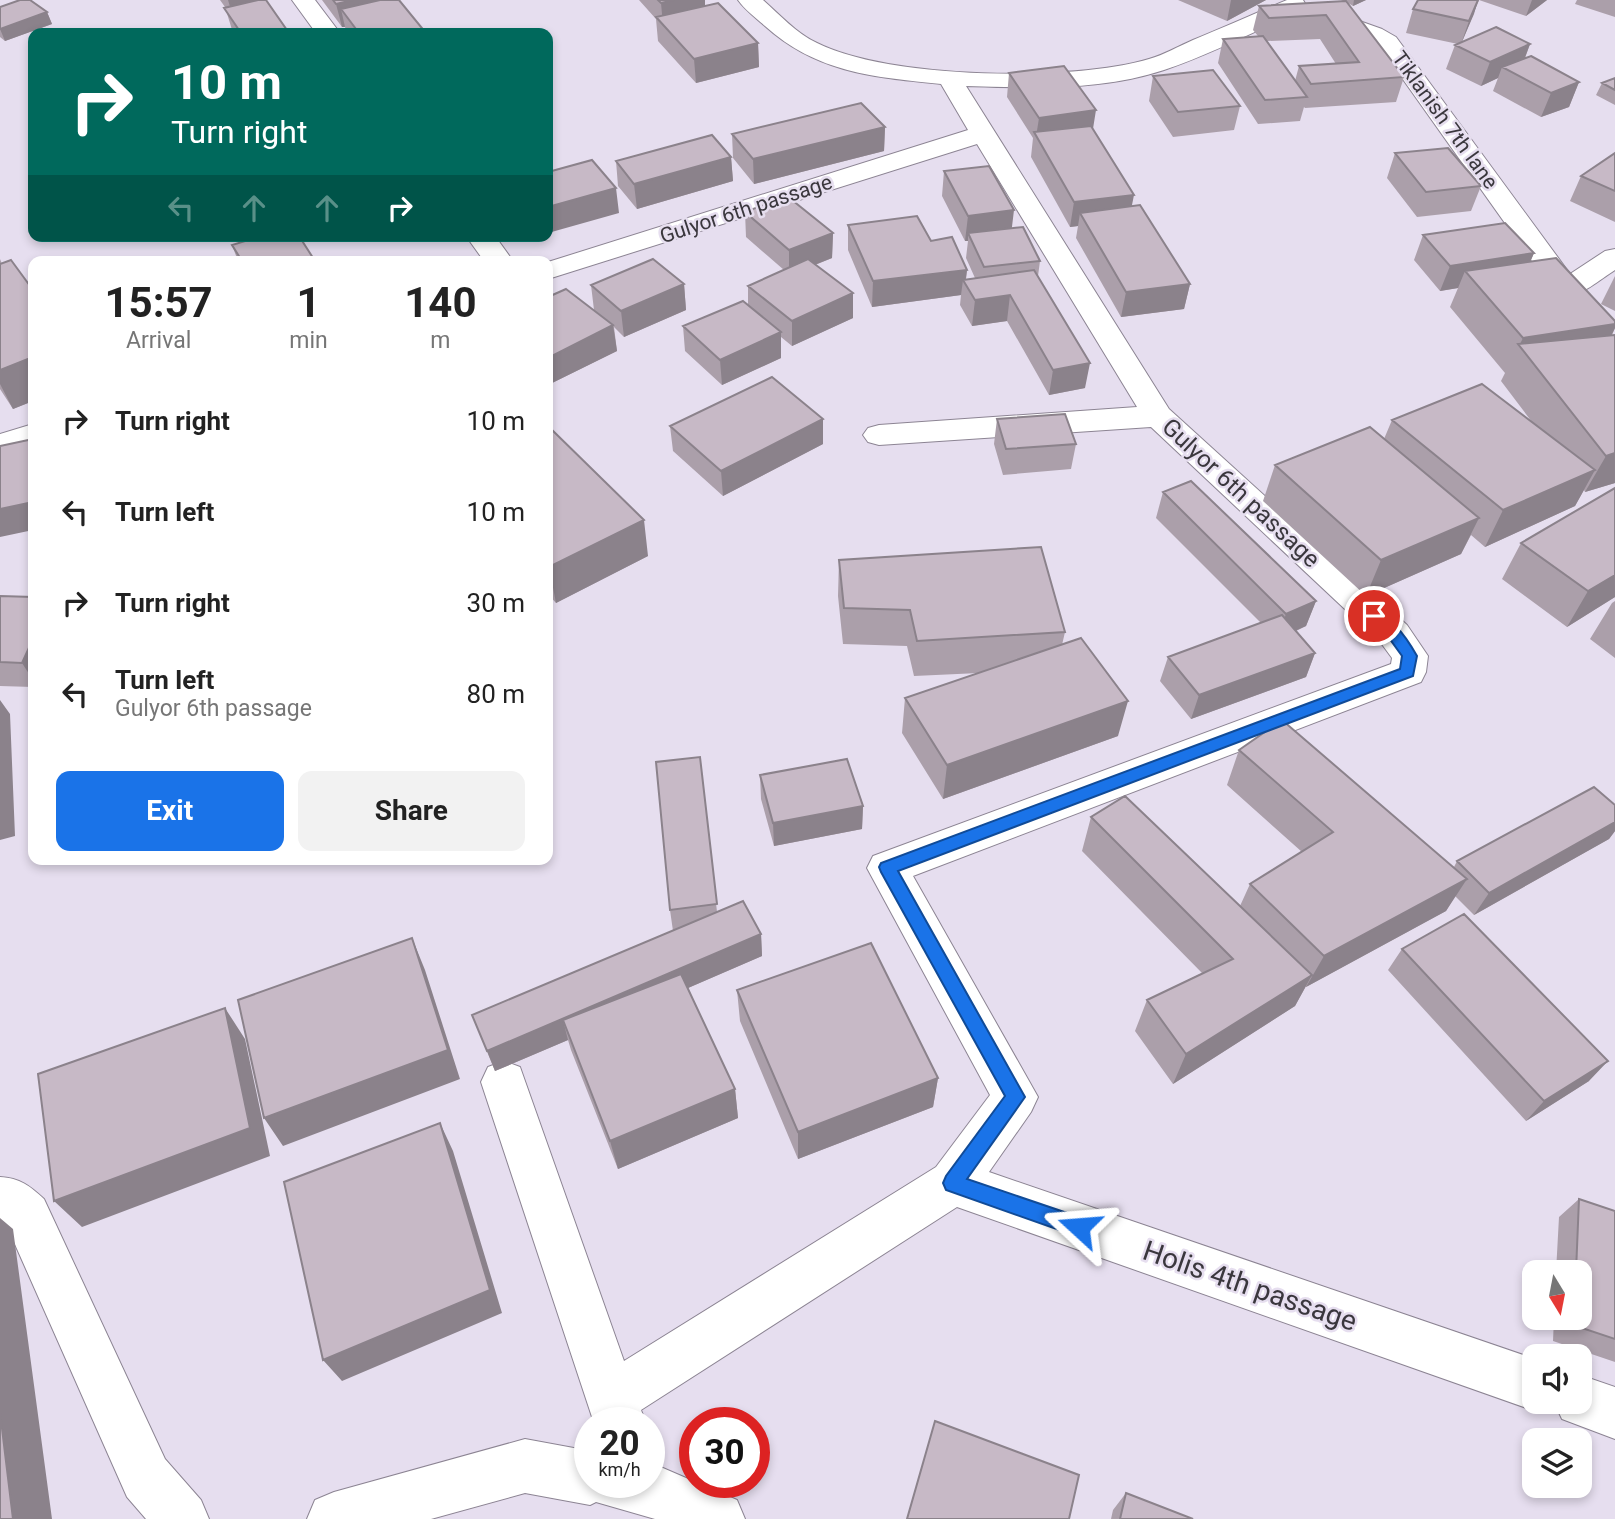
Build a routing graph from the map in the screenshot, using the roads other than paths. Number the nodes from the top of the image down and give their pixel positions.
1 (303, 0) edge
2 (749, 0) edge
3 (1290, 2) edge
4 (324, 28) edge
5 (949, 78) junction
6 (984, 133) junction
7 (485, 242) edge
8 (495, 256) edge
9 (1615, 257) edge
10 (553, 269) edge
11 (1158, 416) junction
12 (879, 435) dead end
13 (28, 436) edge
14 (0, 444) edge
15 (504, 1082) dead end
16 (953, 1183) junction
17 (0, 1200) edge
18 (1522, 1380) edge
19 (1592, 1405) edge
20 (613, 1407) edge
21 (622, 1407) edge
22 (1615, 1413) edge
23 (574, 1475) edge
24 (665, 1497) edge
25 (182, 1519) edge
26 (334, 1519) edge
27 (718, 1519) edge

1 - 4 street
2 - 5 street
3 - 5 street
3 - 9 street, Tiklanish 7th lane
5 - 6 street, Gulyor 6th passage
6 - 10 street, Gulyor 6th passage
6 - 11 street, Gulyor 6th passage
7 - 8 street
11 - 12 street
11 - 16 street, Gulyor 6th passage
13 - 14 street
15 - 20 street
16 - 18 street, Holis 4th passage
16 - 21 street
17 - 25 street
19 - 22 street
23 - 26 street
24 - 27 street

